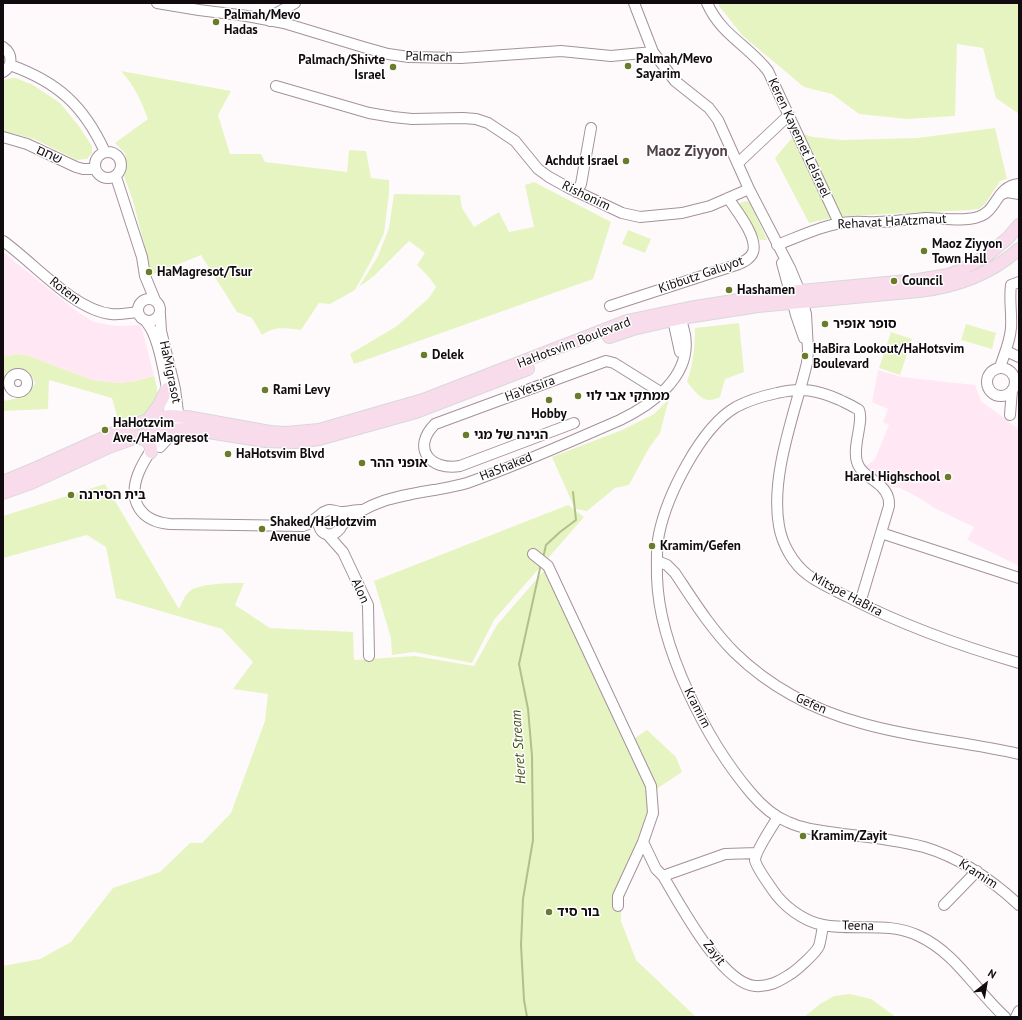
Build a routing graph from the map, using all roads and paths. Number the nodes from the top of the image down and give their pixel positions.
1 (157, 3) edge
2 (222, 3) edge
3 (295, 3) edge
4 (634, 3) edge
5 (707, 3) edge
6 (216, 12) junction
7 (270, 21) junction
8 (3, 47) edge
9 (653, 52) junction
10 (7, 68) edge
11 (276, 86) dead end
12 (789, 115) junction
13 (591, 128) dead end
14 (3, 137) edge
15 (105, 152) junction
16 (738, 163) junction
17 (95, 169) junction
18 (116, 177) junction
19 (1019, 184) edge
20 (749, 189) junction
21 (576, 192) junction
22 (1019, 194) edge
23 (1000, 195) junction
24 (728, 198) junction
25 (839, 223) junction
26 (1019, 225) edge
27 (3, 241) edge
28 (778, 246) junction
29 (1019, 249) edge
30 (145, 276) junction
31 (1019, 282) edge
32 (797, 297) junction
33 (143, 300) junction
34 (155, 300) junction
35 (610, 306) dead end
36 (138, 312) junction
37 (160, 314) junction
38 (677, 316) junction
39 (145, 320) junction
40 (1006, 351) junction
41 (1019, 357) edge
42 (1000, 367) junction
43 (167, 389) junction
44 (800, 389) junction
45 (1012, 390) junction
46 (662, 393) junction
47 (1010, 415) dead end
48 (174, 416) junction
49 (148, 420) junction
50 (574, 423) dead end
51 (170, 430) junction
52 (135, 437) junction
53 (151, 452) junction
54 (145, 463) junction
55 (460, 466) junction
56 (3, 482) edge
57 (468, 482) junction
58 (3, 494) edge
59 (362, 510) junction
60 (335, 511) junction
61 (320, 515) junction
62 (302, 526) junction
63 (341, 527) junction
64 (325, 533) junction
65 (881, 533) junction
66 (343, 552) junction
67 (534, 554) dead end
68 (657, 561) junction
69 (1019, 578) edge
70 (860, 603) junction
71 (369, 656) dead end
72 (1019, 664) edge
73 (1019, 754) edge
74 (778, 817) junction
75 (643, 842) junction
76 (757, 854) junction
77 (977, 872) junction
78 (663, 876) junction
79 (944, 905) dead end
80 (1019, 905) edge
81 (618, 906) dead end
82 (823, 925) junction
83 (1019, 1011) edge
84 (1005, 1017) edge
85 (1016, 1017) edge

1 - 6 street, Palmach
2 - 6 street
3 - 7 street
4 - 9 street
5 - 12 street, Keren Kayemet LeIsrael
6 - 7 street, Palmach
7 - 9 street, Palmach
8 - 10 street
9 - 16 street, Mitspe HaBira
10 - 15 street
11 - 21 street, Rishonim
12 - 16 street
12 - 25 street, Keren Kayemet LeIsrael
13 - 21 street
14 - 17 street, שחם
15 - 17 street
15 - 18 street
16 - 20 street, Mitspe HaBira
17 - 18 street
18 - 30 street
19 - 23 street, Rehavat HaAtzmaut
20 - 24 street, Rishonim
20 - 28 street, Mitspe HaBira
21 - 24 street, Rishonim
22 - 23 street
23 - 25 street, Rehavat HaAtzmaut
24 - 35 street, Kibbutz Galuyot
25 - 28 street, Rehavat HaAtzmaut
26 - 32 main road, HaHotsvim Boulevard
27 - 36 street, Rotem
28 - 32 street, Mitspe HaBira
29 - 32 main road, HaHotsvim Boulevard
30 - 33 street
30 - 34 street
31 - 40 street
32 - 38 main road, HaHotsvim Boulevard
32 - 44 street, Mitspe HaBira
33 - 34 street
33 - 36 street
34 - 37 street
36 - 39 street
37 - 39 street
37 - 48 street, HaMigrasot
38 - 46 street
38 - 48 main road, HaHotsvim Boulevard
38 - 51 main road, HaHotsvim Boulevard
39 - 43 street, HaMigrasot
40 - 41 street
40 - 42 street
42 - 45 street
42 - 45 street
43 - 48 street, HaMigrasot
43 - 49 main road
44 - 65 street, Kramim
44 - 68 street, Kramim
44 - 70 street, Mitspe HaBira
45 - 47 street
46 - 55 street, HaYetsira
46 - 57 street, HaShaked
48 - 49 main road, HaHotsvim Boulevard
48 - 51 street, HaMigrasot
49 - 56 main road, HaHotsvim Boulevard
50 - 55 street, HaYetsira
51 - 52 main road, HaHotsvim Boulevard
51 - 53 street
51 - 54 street
52 - 53 main road
52 - 58 main road, HaHotsvim Boulevard
53 - 54 street
54 - 62 street
55 - 57 street
57 - 59 street, HaShaked
59 - 60 street, HaShaked
59 - 63 street, HaShaked
60 - 61 street
60 - 63 street
61 - 62 street
61 - 64 street
62 - 64 street
63 - 64 street
63 - 66 street, Alon
64 - 66 street, Alon
65 - 69 street
65 - 70 street
66 - 71 street, Alon
67 - 75 street
68 - 73 street, Gefen
68 - 74 street, Kramim
70 - 72 street, Mitspe HaBira
74 - 76 street
74 - 77 street, Kramim
75 - 78 street, Zayit
75 - 81 street
76 - 78 street
76 - 82 street, Teena
77 - 79 street
77 - 80 street, Kramim
78 - 82 street, Zayit
82 - 84 street, Teena
83 - 85 street

